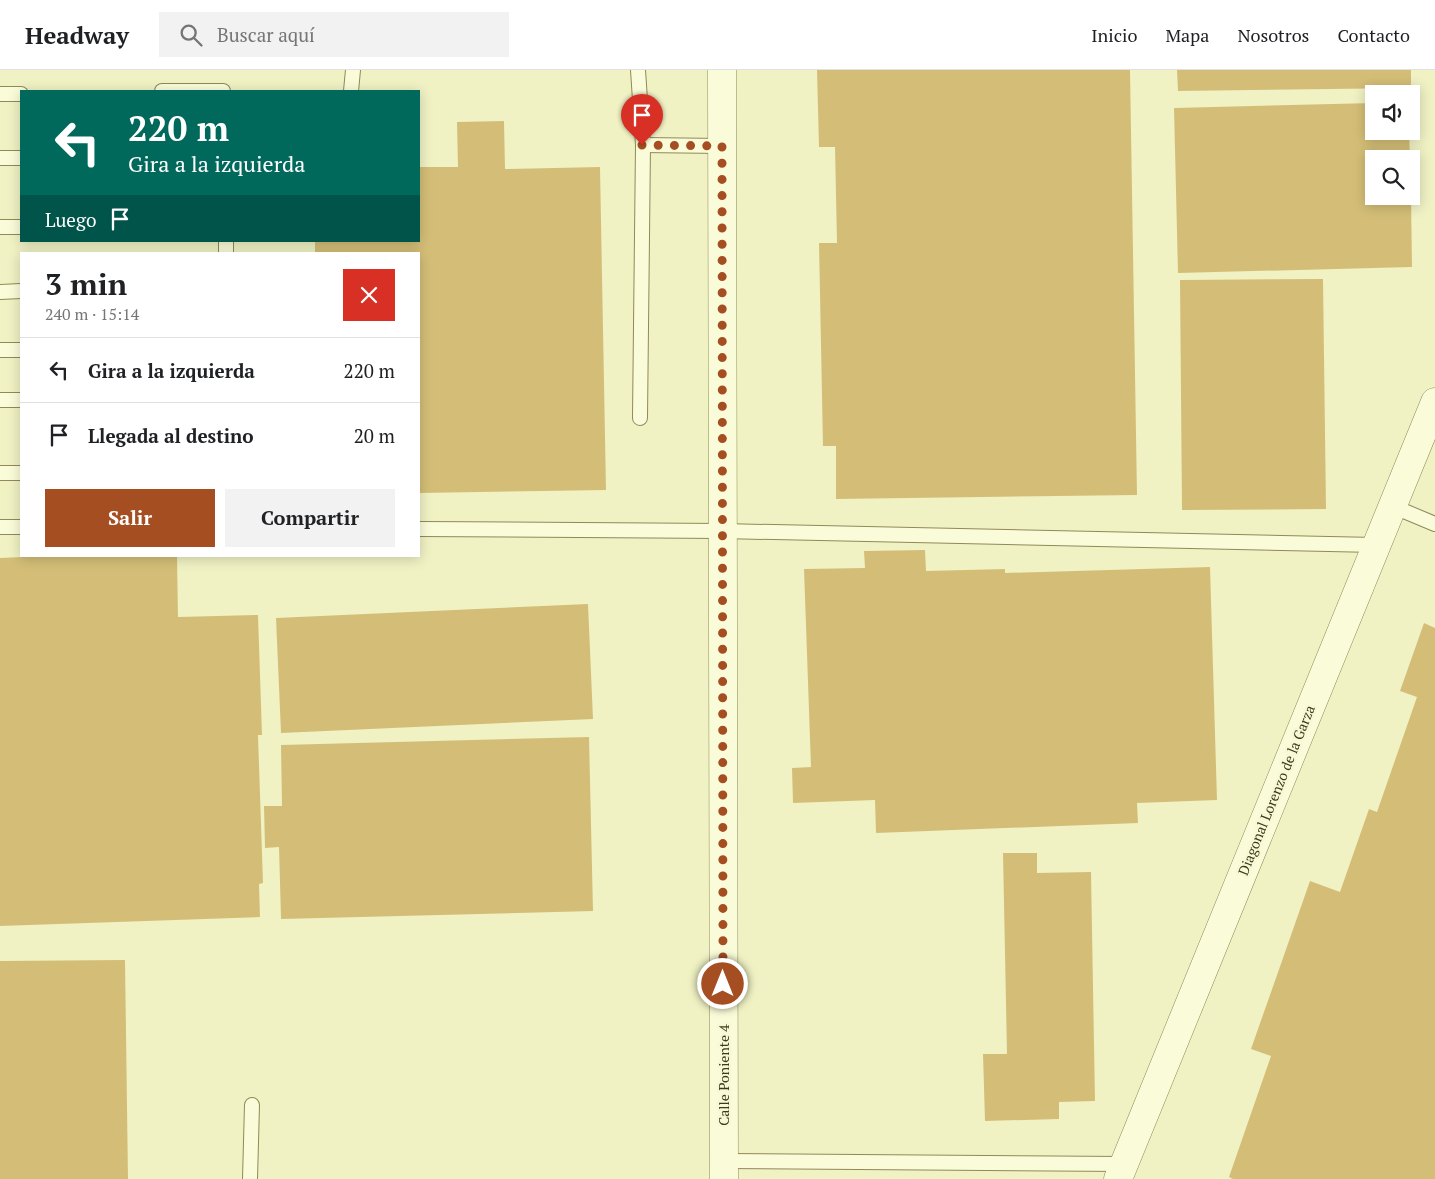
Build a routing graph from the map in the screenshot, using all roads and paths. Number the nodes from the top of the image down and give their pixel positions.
1 (353, 70) edge
2 (638, 70) edge
3 (722, 70) edge
4 (351, 90) edge
5 (0, 94) edge
6 (20, 94) edge
7 (642, 145) junction
8 (722, 146) junction
9 (0, 158) edge
10 (20, 158) edge
11 (0, 228) edge
12 (20, 228) edge
13 (20, 291) edge
14 (0, 292) edge
15 (0, 350) edge
16 (20, 350) edge
17 (0, 400) edge
18 (20, 400) edge
19 (1435, 402) edge
20 (640, 418) dead end
21 (0, 473) edge
22 (20, 473) edge
23 (1392, 506) junction
24 (1435, 524) edge
25 (0, 527) edge
26 (20, 527) edge
27 (420, 529) edge
28 (722, 531) junction
29 (1376, 545) junction
30 (252, 1105) dead end
31 (724, 1170) edge
32 (1121, 1172) edge
33 (250, 1179) edge

1 - 4 lane
2 - 7 lane
3 - 8 street, Calle Poniente 4
5 - 6 lane
7 - 8 lane
7 - 20 lane
8 - 28 street, Calle Poniente 4
9 - 10 lane
11 - 12 lane
13 - 14 lane
15 - 16 lane
17 - 18 lane
19 - 23 street, Diagonal Lorenzo de la Garza
21 - 22 lane
23 - 24 lane
23 - 29 street, Diagonal Lorenzo de la Garza
25 - 26 lane
27 - 28 lane
28 - 29 lane
28 - 31 street, Calle Poniente 4
29 - 32 street, Diagonal Lorenzo de la Garza
30 - 33 lane
31 - 32 lane

